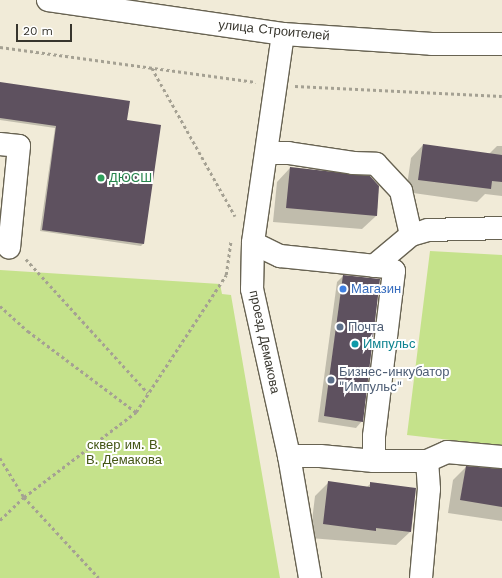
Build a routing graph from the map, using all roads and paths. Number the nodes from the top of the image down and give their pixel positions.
1 (48, 0) edge
2 (283, 34) junction
3 (502, 44) edge
4 (0, 47) edge
5 (152, 68) junction
6 (275, 85) junction
7 (502, 96) edge
8 (0, 144) edge
9 (267, 153) junction
10 (235, 216) dead end
11 (502, 228) edge
12 (411, 235) junction
13 (253, 243) junction
14 (17, 252) joint
15 (374, 266) junction
16 (226, 275) dead end
17 (0, 306) edge
18 (148, 393) junction
19 (136, 412) junction
20 (289, 456) junction
21 (502, 457) edge
22 (0, 458) edge
23 (374, 461) junction
24 (427, 462) junction
25 (24, 497) junction
26 (0, 520) edge
27 (99, 578) edge
28 (310, 578) edge
29 (421, 578) edge

1 - 2 street, улица Строителей
2 - 3 street, улица Строителей
2 - 6 street, проезд Демакова
4 - 5 path
5 - 6 path
5 - 10 path
6 - 7 path
6 - 9 street, проезд Демакова
8 - 14 street
9 - 12 street
9 - 13 street, проезд Демакова
11 - 12 street
12 - 15 street
13 - 15 street
13 - 20 street, проезд Демакова
14 - 18 path
15 - 23 street
16 - 18 path
17 - 19 path
18 - 19 path
19 - 25 path
20 - 23 street
20 - 28 street, проезд Демакова
21 - 24 street
22 - 25 path
23 - 24 street
24 - 29 street
25 - 26 path
25 - 27 path

